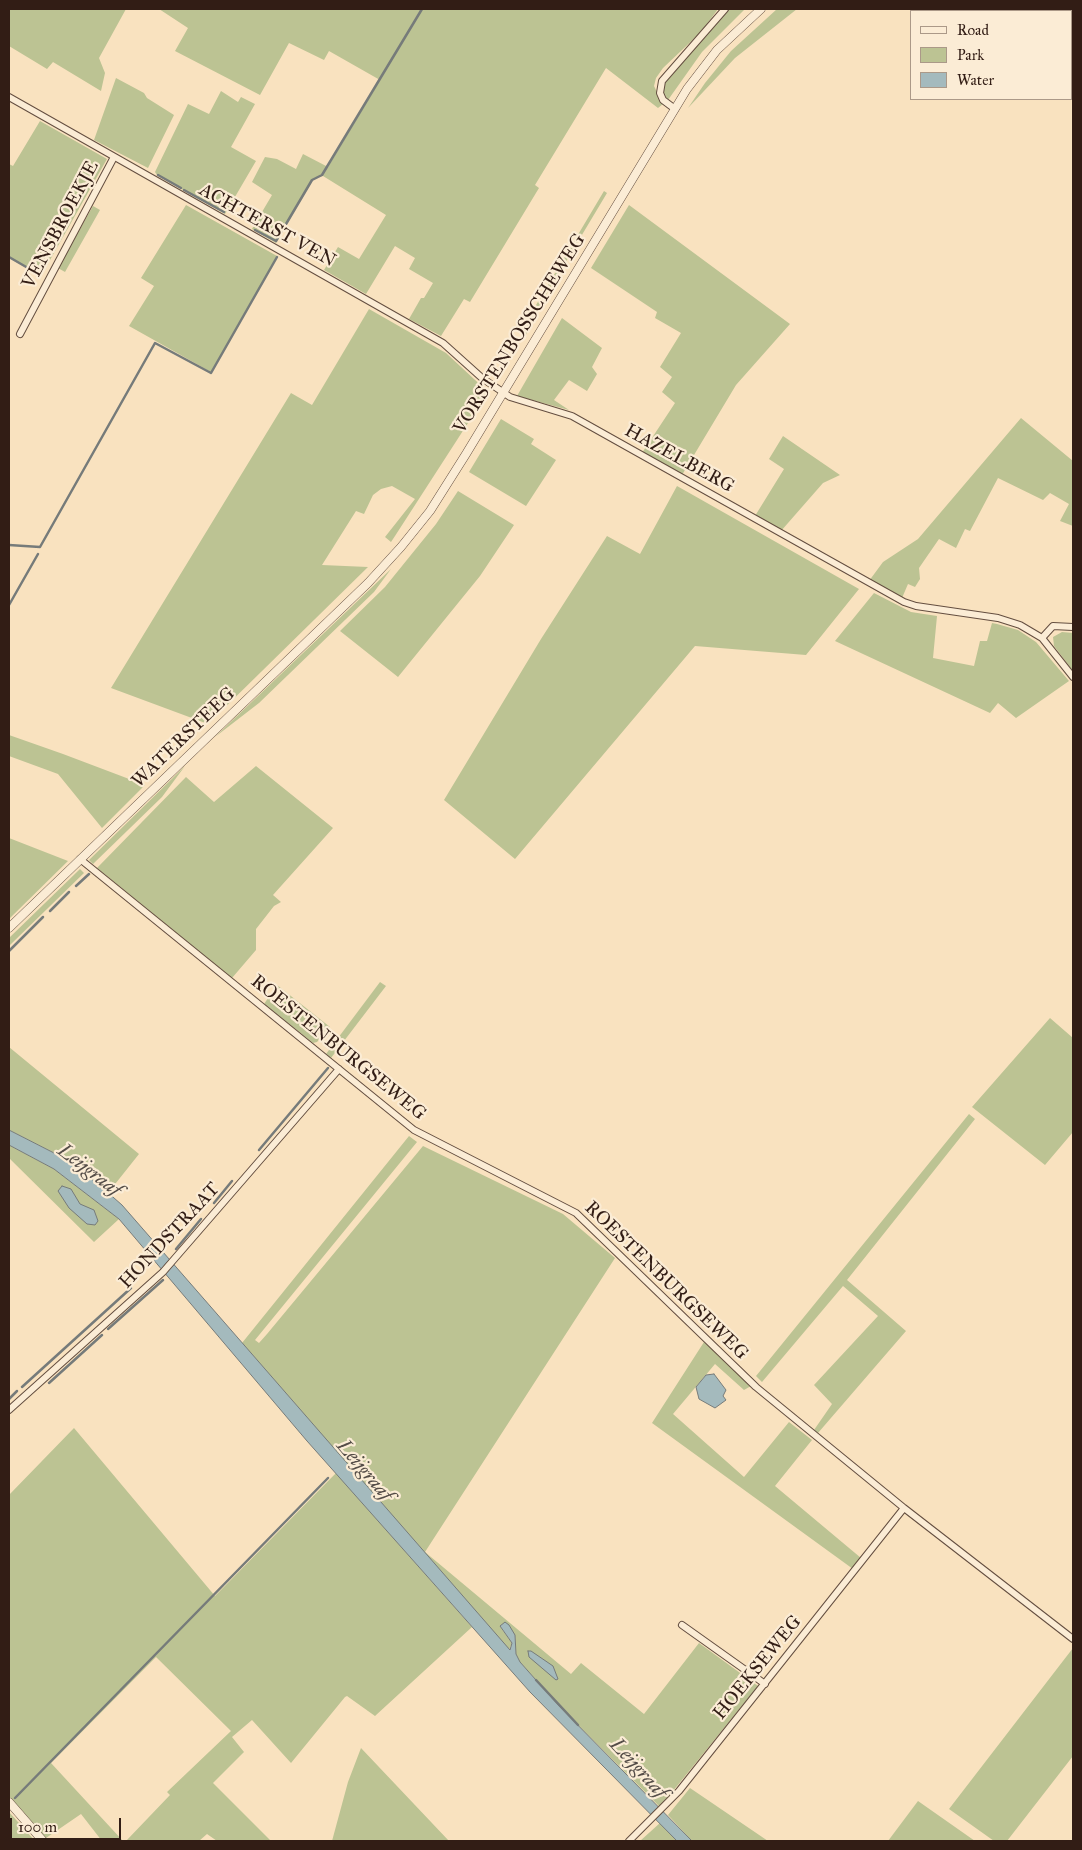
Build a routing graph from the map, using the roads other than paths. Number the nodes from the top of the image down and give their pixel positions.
1 (726, 9) edge
2 (761, 9) edge
3 (9, 97) edge
4 (675, 108) junction
5 (114, 157) junction
6 (20, 334) dead end
7 (502, 392) junction
8 (381, 570) joint
9 (1073, 627) edge
10 (1042, 638) junction
11 (1073, 677) edge
12 (80, 859) junction
13 (9, 928) edge
14 (338, 1069) junction
15 (9, 1410) edge
16 (904, 1508) junction
17 (682, 1625) dead end
18 (1073, 1639) edge
19 (765, 1684) junction
20 (9, 1802) edge
21 (43, 1841) edge
22 (629, 1841) edge

1 - 4 street
2 - 4 street, VORSTENBOSSCHEWEG
3 - 5 street, ACHTERST VEN
4 - 7 street, VORSTENBOSSCHEWEG
5 - 6 street, VENSBROEKJE
5 - 7 street, ACHTERST VEN
7 - 8 street, VORSTENBOSSCHEWEG
7 - 10 street, HAZELBERG
8 - 12 street, WATERSTEEG
9 - 10 street
10 - 11 street
12 - 13 street, WATERSTEEG
12 - 14 street, ROESTENBURGSEWEG
14 - 15 street, HONDSTRAAT
14 - 16 street, ROESTENBURGSEWEG
16 - 18 street, ROESTENBURGSEWEG
16 - 19 street, HOEKSEWEG
17 - 19 street
19 - 22 street, HOEKSEWEG
20 - 21 street

